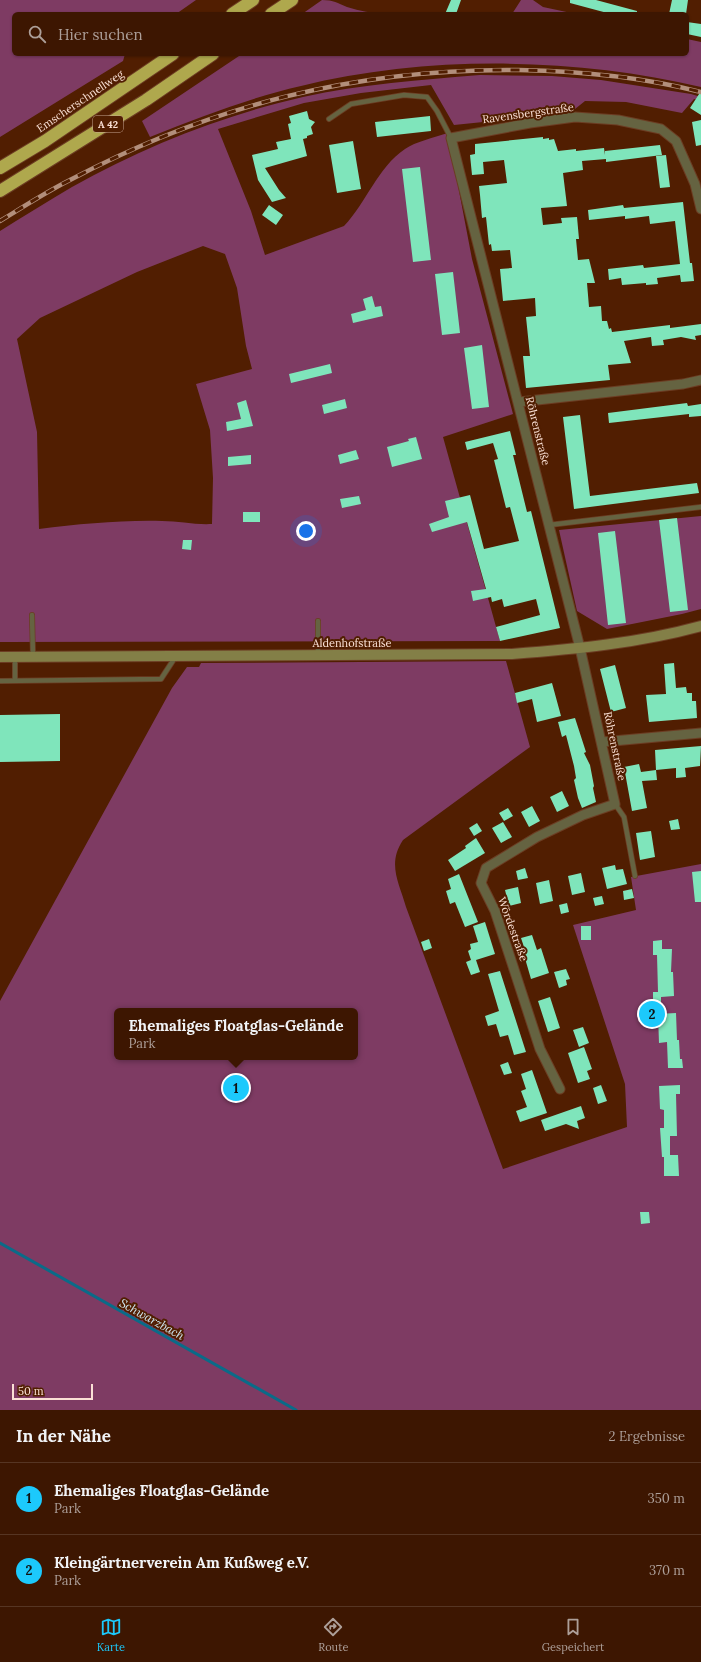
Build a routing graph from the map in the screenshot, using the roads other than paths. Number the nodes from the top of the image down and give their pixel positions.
1 (253, 0) edge
2 (292, 0) edge
3 (235, 12) edge
4 (274, 12) edge
5 (170, 56) edge
6 (210, 56) edge
7 (329, 119) dead end
8 (451, 138) junction
9 (0, 168) edge
10 (0, 191) edge
11 (701, 209) edge
12 (701, 380) edge
13 (518, 402) junction
14 (701, 507) edge
15 (549, 525) junction
16 (32, 615) dead end
17 (318, 621) dead end
18 (701, 626) edge
19 (580, 648) junction
20 (318, 655) junction
21 (176, 656) junction
22 (0, 657) edge
23 (14, 657) junction
24 (33, 657) junction
25 (0, 681) edge
26 (15, 681) junction
27 (701, 733) edge
28 (602, 742) junction
29 (615, 804) junction
30 (635, 876) dead end
31 (560, 1089) dead end

1 - 3 highway
2 - 4 highway
5 - 9 highway, Emscherschnellweg / A 42
6 - 10 highway, A 42
7 - 8 lane, Röhrenstraße
8 - 11 street, Ravensbergstraße
8 - 13 street, Röhrenstraße
12 - 13 street
13 - 15 street, Röhrenstraße
14 - 15 lane
15 - 19 street, Röhrenstraße
16 - 24 lane
17 - 20 lane
18 - 19 street, Aldenhofstraße
19 - 20 street, Aldenhofstraße
19 - 28 street, Röhrenstraße
20 - 21 street, Aldenhofstraße
21 - 24 street, Aldenhofstraße
21 - 26 lane
22 - 23 street, Aldenhofstraße
23 - 24 street, Aldenhofstraße
23 - 26 lane
25 - 26 lane
27 - 28 street
28 - 29 street, Röhrenstraße
29 - 30 lane, Röhrenstraße
29 - 31 street, Wördestraße

